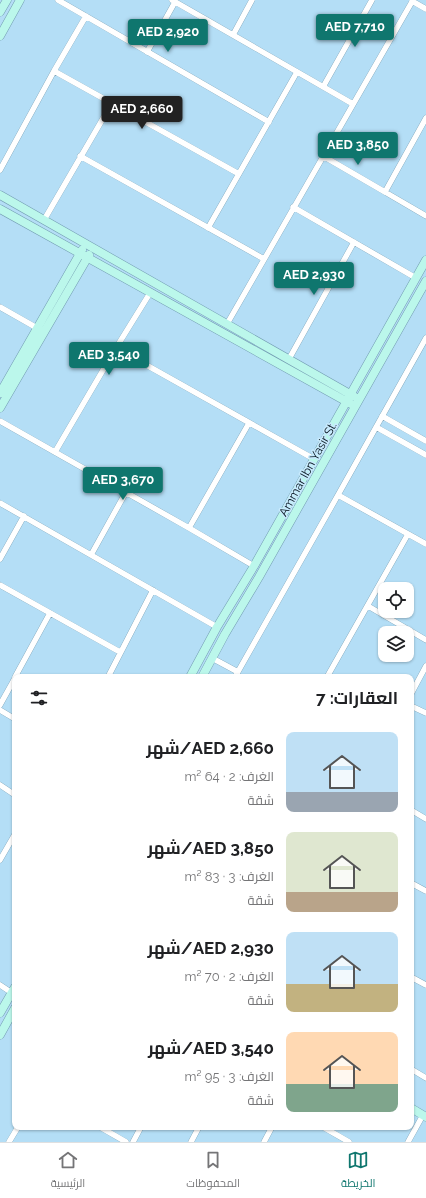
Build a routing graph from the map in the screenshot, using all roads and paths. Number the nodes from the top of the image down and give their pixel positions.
1 (7, 0) edge
2 (20, 0) edge
3 (58, 0) edge
4 (252, 0) edge
5 (372, 0) edge
6 (174, 1) edge
7 (413, 1) edge
8 (426, 10) edge
9 (0, 12) edge
10 (86, 16) junction
11 (233, 35) junction
12 (0, 36) edge
13 (147, 52) junction
14 (54, 71) junction
15 (297, 72) junction
16 (323, 87) junction
17 (112, 103) junction
18 (353, 104) junction
19 (426, 118) edge
20 (269, 122) junction
21 (80, 156) junction
22 (323, 156) junction
23 (0, 170) edge
24 (239, 174) junction
25 (385, 192) junction
26 (0, 195) edge
27 (293, 207) junction
28 (0, 210) edge
29 (426, 216) edge
30 (44, 220) junction
31 (208, 228) junction
32 (354, 242) junction
33 (85, 244) junction
34 (93, 248) junction
35 (80, 254) junction
36 (88, 258) junction
37 (264, 259) junction
38 (426, 260) edge
39 (416, 278) junction
40 (426, 280) edge
41 (150, 293) junction
42 (0, 307) edge
43 (227, 324) junction
44 (37, 328) junction
45 (426, 338) edge
46 (116, 348) junction
47 (289, 359) junction
48 (0, 393) edge
49 (350, 394) junction
50 (359, 399) junction
51 (346, 402) junction
52 (355, 407) junction
53 (0, 408) edge
54 (382, 416) junction
55 (0, 421) edge
56 (249, 423) junction
57 (376, 427) junction
58 (426, 441) edge
59 (55, 452) junction
60 (426, 455) edge
61 (314, 459) junction
62 (126, 492) junction
63 (338, 495) junction
64 (0, 503) edge
65 (24, 516) junction
66 (189, 528) junction
67 (408, 534) junction
68 (426, 544) edge
69 (91, 555) junction
70 (0, 559) edge
71 (254, 566) junction
72 (0, 585) edge
73 (153, 590) junction
74 (368, 606) junction
75 (50, 613) junction
76 (217, 627) junction
77 (426, 640) edge
78 (120, 652) junction
79 (212, 658) junction
80 (426, 666) edge
81 (17, 674) edge
82 (109, 674) edge
83 (192, 674) edge
84 (204, 674) edge
85 (235, 674) edge
86 (237, 674) edge
87 (330, 674) edge
88 (12, 683) edge
89 (414, 688) edge
90 (0, 705) edge
91 (414, 707) edge
92 (0, 710) edge
93 (426, 713) edge
94 (12, 717) edge
95 (0, 785) edge
96 (12, 793) edge
97 (414, 812) edge
98 (426, 819) edge
99 (12, 839) edge
100 (0, 860) edge
101 (414, 885) edge
102 (426, 892) edge
103 (414, 979) edge
104 (0, 985) edge
105 (426, 985) edge
106 (12, 990) edge
107 (12, 992) edge
108 (0, 1013) edge
109 (12, 1013) edge
110 (0, 1035) edge
111 (414, 1071) edge
112 (426, 1078) edge
113 (414, 1110) edge
114 (424, 1116) edge
115 (16, 1130) edge
116 (105, 1130) edge
117 (140, 1130) edge
118 (197, 1130) edge
119 (270, 1130) edge
120 (327, 1130) edge
121 (338, 1136) junction
122 (9, 1142) edge
123 (126, 1142) edge
124 (133, 1142) edge
125 (191, 1142) edge
126 (264, 1142) edge
127 (334, 1142) edge
128 (349, 1142) edge
129 (408, 1142) edge

1 - 9 street
2 - 12 street
3 - 10 street
4 - 11 street
5 - 16 street
6 - 11 street
6 - 13 street
7 - 8 street
7 - 18 street
10 - 13 street
10 - 14 street
11 - 15 street
13 - 20 street
14 - 17 street
14 - 23 street
15 - 16 street
15 - 20 street
16 - 18 street
17 - 21 street
17 - 24 street
18 - 22 street
19 - 25 street
20 - 24 street
21 - 30 street
21 - 31 street
22 - 25 street
22 - 27 street
24 - 31 street
25 - 29 street
26 - 30 street
27 - 32 street
27 - 37 street
28 - 35 street
30 - 33 street
31 - 37 street
32 - 39 street
32 - 47 street
33 - 34 street
33 - 35 street
34 - 36 street
34 - 43 street
35 - 36 street
35 - 44 street
36 - 41 street
36 - 53 street
37 - 43 street
38 - 39 street, Ammar Ibn Yasir St.
39 - 49 street, Ammar Ibn Yasir St.
40 - 50 street, Ammar Ibn Yasir St.
41 - 46 street
41 - 51 street
42 - 44 street
43 - 47 street
44 - 48 street
45 - 54 street
46 - 56 street
46 - 59 street
47 - 49 street
49 - 50 street
49 - 51 street, Ammar Ibn Yasir St.
50 - 52 street, Ammar Ibn Yasir St.
51 - 52 street
51 - 61 street, Ammar Ibn Yasir St.
52 - 79 street, Ammar Ibn Yasir St.
54 - 57 street
54 - 58 street
55 - 59 street
56 - 61 street
56 - 66 street
57 - 60 street
57 - 63 street
59 - 62 street
61 - 71 street, Ammar Ibn Yasir St.
62 - 66 street
62 - 69 street
63 - 67 street
63 - 86 street
64 - 65 street
65 - 69 street
65 - 70 street
66 - 71 street
67 - 68 street
67 - 74 street
69 - 73 street
71 - 76 street, Ammar Ibn Yasir St.
72 - 75 street
73 - 76 street
73 - 78 street
74 - 77 street
74 - 87 street
75 - 78 street
75 - 81 street
76 - 83 street, Ammar Ibn Yasir St.
78 - 82 street
79 - 84 street, Ammar Ibn Yasir St.
79 - 85 street
80 - 89 street
88 - 90 street
91 - 93 street
92 - 94 street
95 - 96 street
97 - 98 street
99 - 100 street
101 - 102 street
103 - 105 street
104 - 106 street
107 - 108 street
109 - 110 street
111 - 112 street
113 - 114 street
114 - 129 street
115 - 122 street
116 - 123 street
117 - 124 street
118 - 125 street
119 - 126 street
120 - 121 street
121 - 127 street
121 - 128 street

